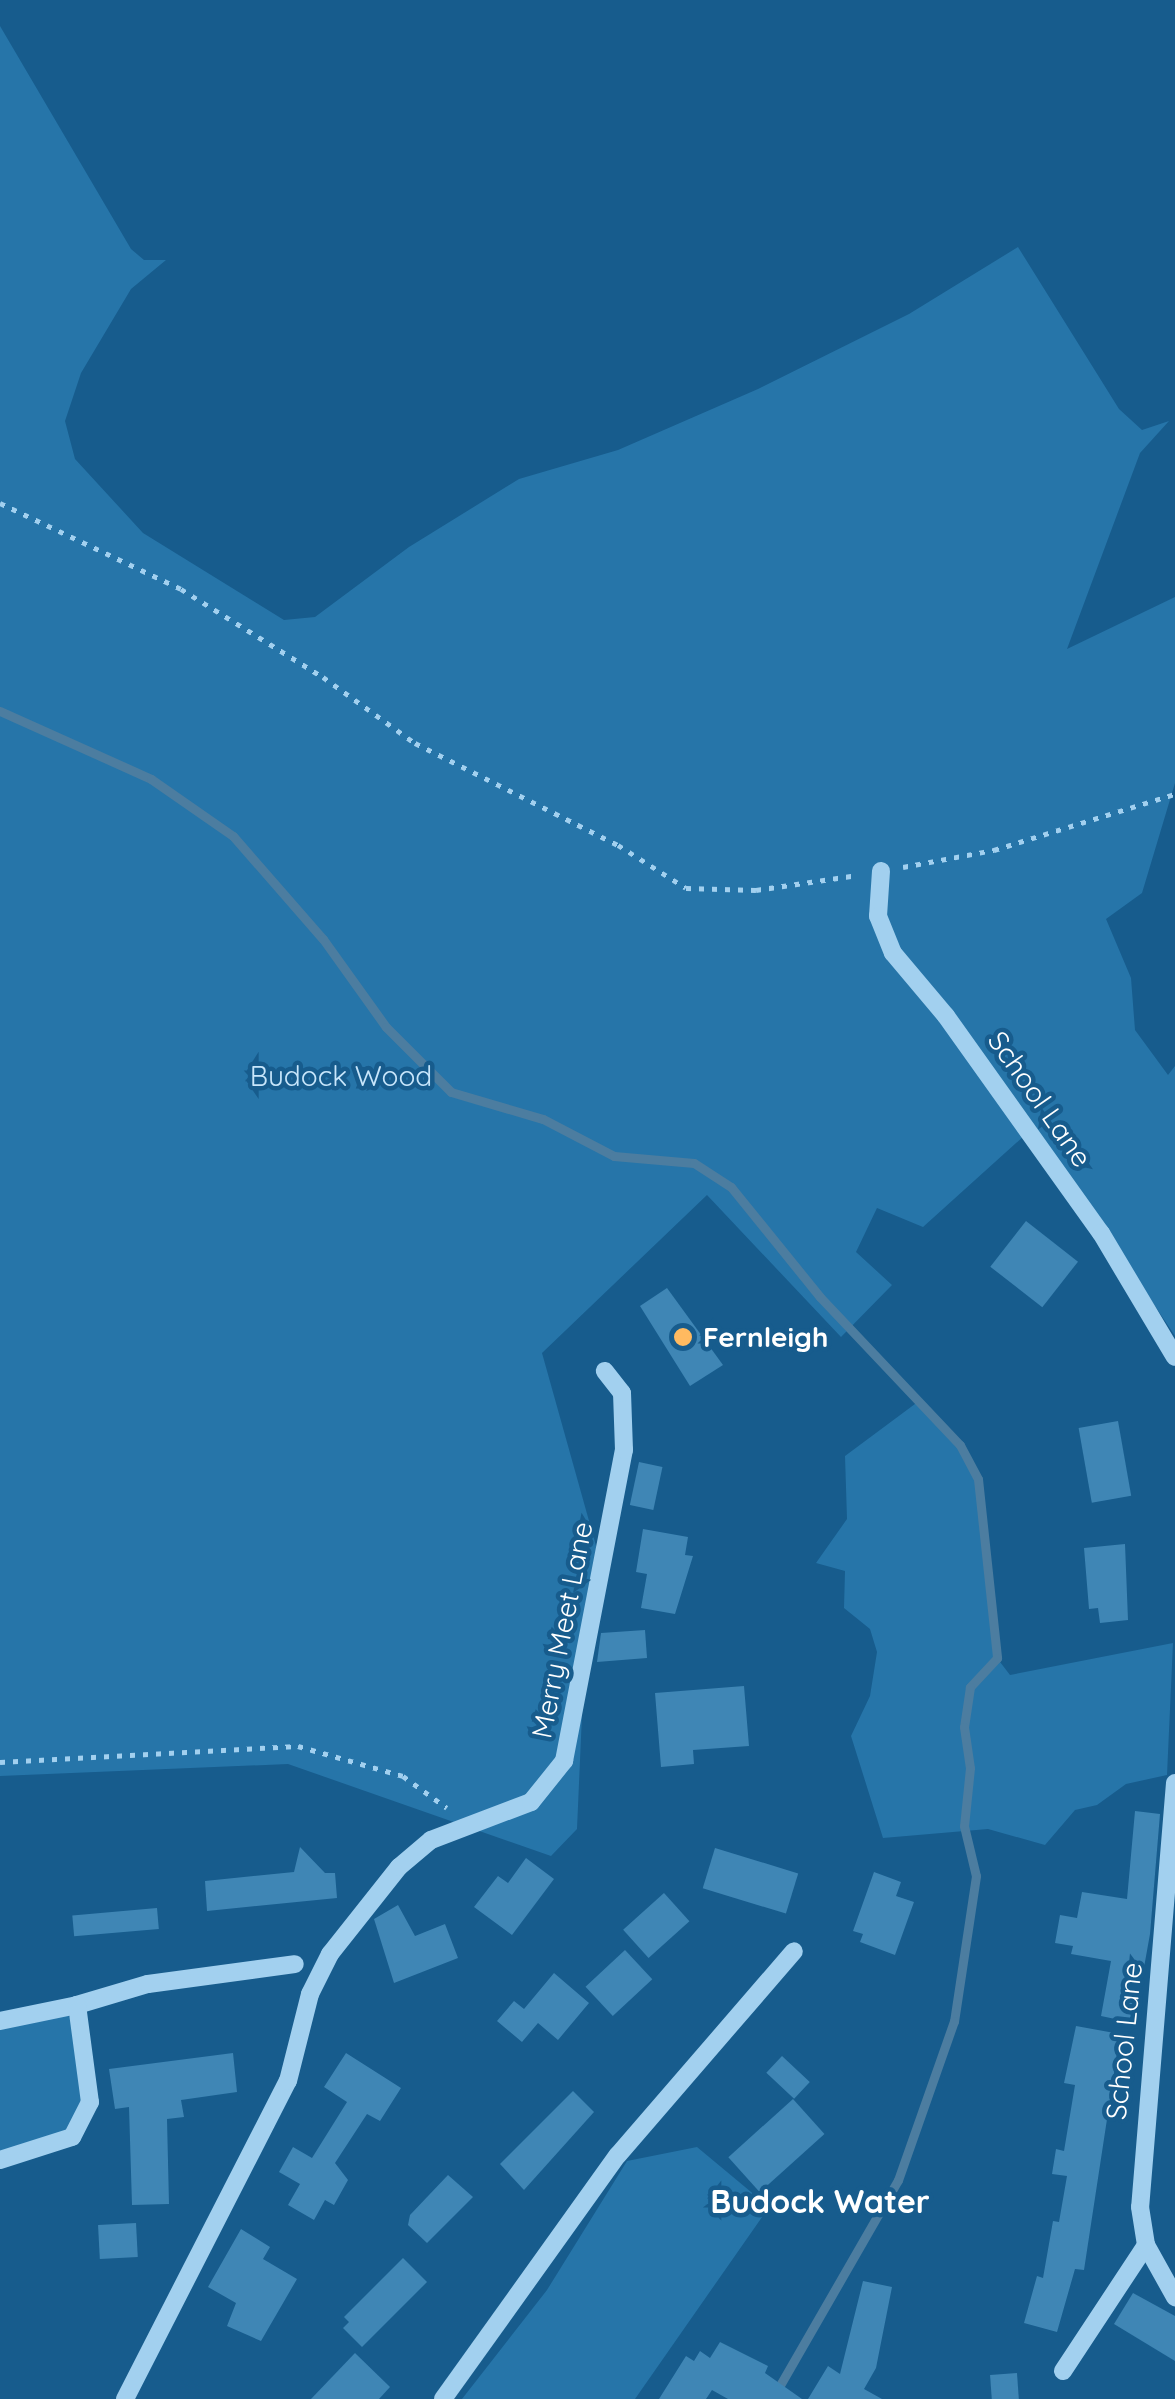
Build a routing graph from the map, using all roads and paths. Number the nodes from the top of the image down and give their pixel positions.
1 (0, 503) edge
2 (1175, 794) edge
3 (880, 872) junction
4 (1175, 1358) edge
5 (605, 1371) dead end
6 (0, 1762) edge
7 (1175, 1783) edge
8 (470, 1825) junction
9 (794, 1951) dead end
10 (295, 1964) dead end
11 (77, 2005) junction
12 (0, 2021) edge
13 (0, 2160) edge
14 (1146, 2244) junction
15 (1175, 2296) edge
16 (1064, 2371) dead end
17 (125, 2399) edge
18 (443, 2399) edge

1 - 3 path
2 - 3 path
3 - 4 street, School Lane
5 - 8 street, Merry Meet Lane
6 - 8 path
7 - 14 street, School Lane
8 - 17 street, Merry Meet Lane
9 - 18 street
10 - 11 street
11 - 12 street
11 - 13 street
14 - 15 street, School Lane
14 - 16 street

